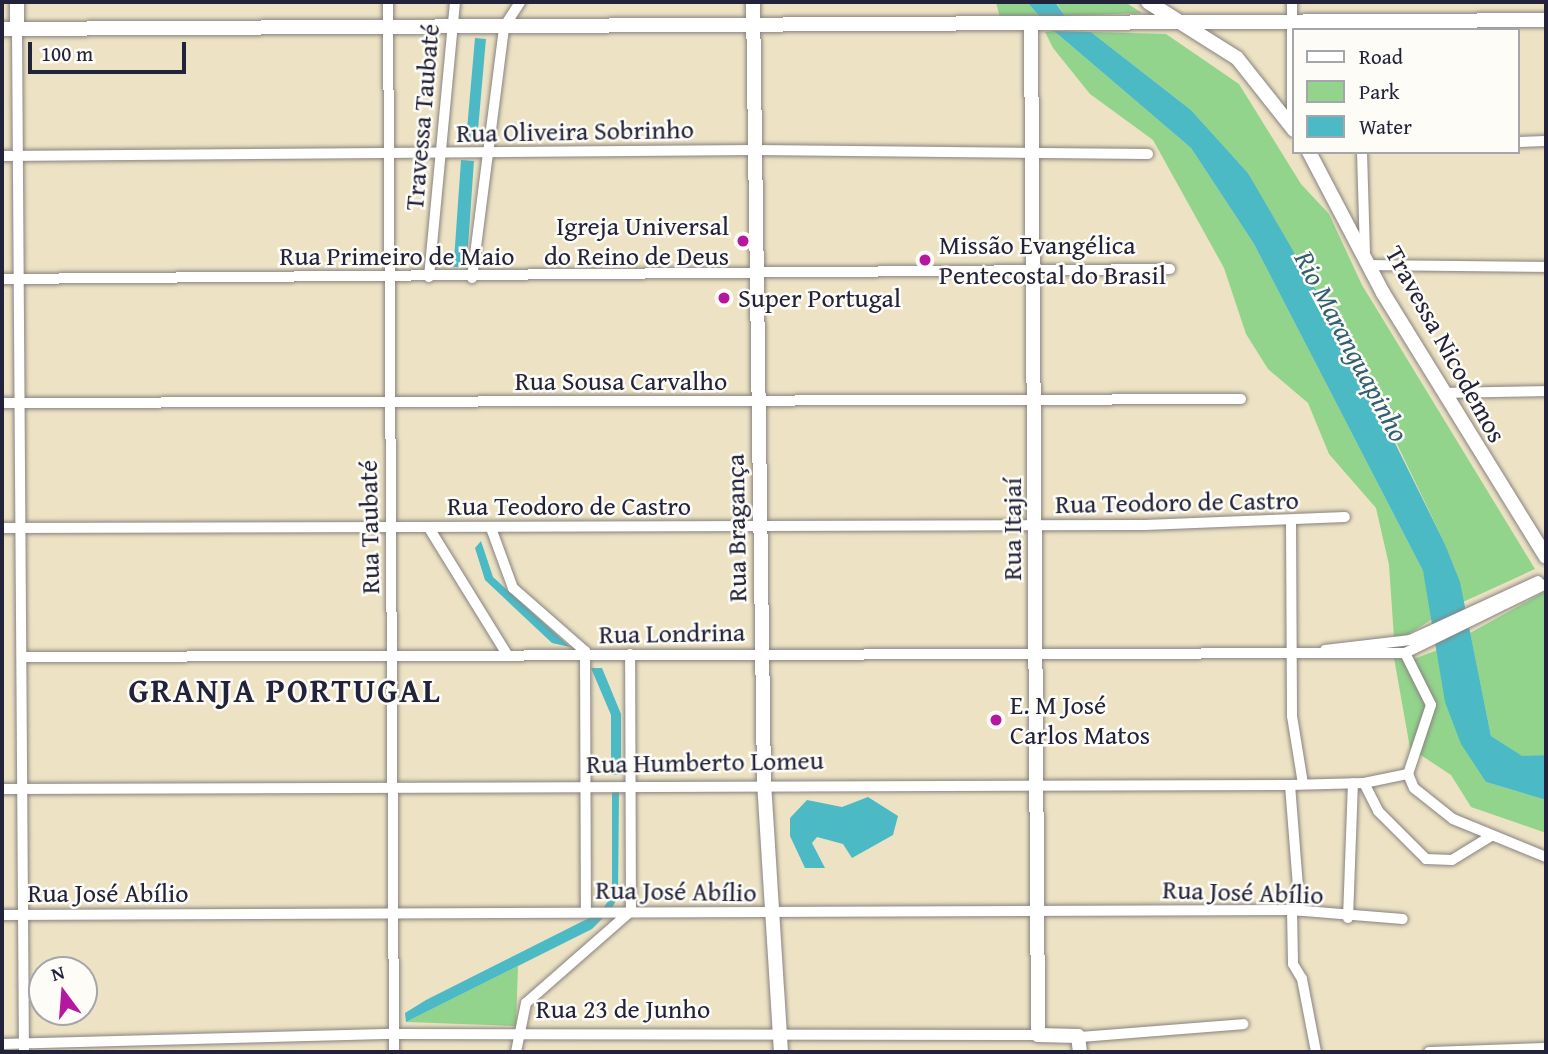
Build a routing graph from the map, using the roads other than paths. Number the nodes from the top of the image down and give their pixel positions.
1 (17, 2) edge
2 (388, 2) edge
3 (455, 2) edge
4 (520, 2) edge
5 (753, 2) edge
6 (1148, 2) edge
7 (1292, 2) edge
8 (1546, 20) edge
9 (1176, 22) junction
10 (1292, 22) junction
11 (1037, 23) junction
12 (754, 26) junction
13 (504, 27) junction
14 (1292, 28) edge
15 (2, 29) edge
16 (17, 29) junction
17 (387, 29) junction
18 (448, 29) junction
19 (1292, 128) edge
20 (1546, 141) edge
21 (1520, 142) edge
22 (756, 150) junction
23 (1032, 151) junction
24 (387, 153) junction
25 (443, 153) junction
26 (492, 153) junction
27 (1148, 154) dead end
28 (1310, 154) edge
29 (1362, 154) edge
30 (2, 156) edge
31 (20, 156) junction
32 (1365, 251) junction
33 (1369, 265) junction
34 (1546, 267) edge
35 (1170, 269) dead end
36 (1034, 272) junction
37 (756, 275) junction
38 (389, 277) junction
39 (429, 277) junction
40 (472, 278) junction
41 (2, 279) edge
42 (20, 279) junction
43 (1546, 391) edge
44 (1445, 393) junction
45 (1036, 399) junction
46 (1241, 399) dead end
47 (759, 401) junction
48 (387, 402) junction
49 (2, 403) edge
50 (20, 403) junction
51 (1345, 517) dead end
52 (1291, 522) junction
53 (1036, 525) junction
54 (391, 527) junction
55 (760, 527) junction
56 (2, 528) edge
57 (23, 528) junction
58 (429, 528) junction
59 (491, 528) junction
60 (1546, 557) edge
61 (1546, 581) edge
62 (1037, 651) junction
63 (1294, 651) junction
64 (1322, 651) junction
65 (761, 653) junction
66 (1405, 653) junction
67 (630, 654) junction
68 (390, 655) junction
69 (585, 655) junction
70 (508, 656) junction
71 (23, 657) junction
72 (1408, 774) junction
73 (764, 782) junction
74 (1036, 782) junction
75 (1353, 783) junction
76 (1364, 783) junction
77 (631, 784) junction
78 (1303, 784) junction
79 (584, 785) junction
80 (1290, 785) junction
81 (390, 786) junction
82 (2, 789) edge
83 (24, 789) junction
84 (1492, 836) junction
85 (1546, 857) edge
86 (1296, 910) junction
87 (586, 911) junction
88 (631, 911) junction
89 (1037, 911) junction
90 (391, 912) junction
91 (772, 914) junction
92 (2, 915) edge
93 (26, 915) junction
94 (1348, 918) junction
95 (1403, 919) dead end
96 (1243, 1024) dead end
97 (394, 1034) junction
98 (517, 1034) junction
99 (781, 1034) junction
100 (1038, 1035) junction
101 (1079, 1037) junction
102 (2, 1044) edge
103 (24, 1048) edge
104 (1546, 1048) edge
105 (394, 1052) edge
106 (516, 1052) edge
107 (781, 1052) edge
108 (1080, 1052) edge
109 (1316, 1052) edge
110 (1429, 1052) edge

1 - 16 street
2 - 17 street, Rua Taubaté
3 - 18 street, Travessa Taubaté
4 - 13 street
5 - 12 street, Rua Bragança
6 - 9 street
7 - 10 street
8 - 10 street
9 - 10 street
9 - 11 street
9 - 19 street
10 - 14 street
11 - 12 street
11 - 23 street, Rua Itajaí
12 - 13 street
12 - 22 street, Rua Bragança
13 - 18 street
13 - 26 street
15 - 16 street
16 - 17 street
16 - 31 street
17 - 18 street
17 - 24 street, Rua Taubaté
18 - 25 street, Travessa Taubaté
20 - 21 street
22 - 23 street, Rua Oliveira Sobrinho
22 - 26 street, Rua Oliveira Sobrinho
22 - 37 street, Rua Bragança
23 - 27 street, Rua Oliveira Sobrinho
23 - 36 street, Rua Itajaí
24 - 25 street, Rua Oliveira Sobrinho
24 - 31 street, Rua Oliveira Sobrinho
24 - 38 street, Rua Taubaté
25 - 26 street, Rua Oliveira Sobrinho
25 - 39 street, Travessa Taubaté
26 - 40 street
28 - 32 street, Travessa Nicodemos
29 - 32 street
30 - 31 street, Rua Oliveira Sobrinho
31 - 42 street
32 - 33 street, Travessa Nicodemos
33 - 34 street
33 - 44 street, Travessa Nicodemos
35 - 36 street, Rua Primeiro de Maio
36 - 37 street, Rua Primeiro de Maio
36 - 45 street, Rua Itajaí
37 - 40 street, Rua Primeiro de Maio
37 - 47 street, Rua Bragança
38 - 39 street, Rua Primeiro de Maio
38 - 42 street, Rua Primeiro de Maio
38 - 48 street, Rua Taubaté
39 - 40 street, Rua Primeiro de Maio
41 - 42 street, Rua Primeiro de Maio
42 - 50 street
43 - 44 street
44 - 60 street, Travessa Nicodemos
45 - 46 street, Rua Sousa Carvalho
45 - 47 street, Rua Sousa Carvalho
45 - 53 street, Rua Itajaí
47 - 48 street, Rua Sousa Carvalho
47 - 55 street, Rua Bragança
48 - 50 street, Rua Sousa Carvalho
48 - 54 street, Rua Taubaté
49 - 50 street, Rua Sousa Carvalho
50 - 57 street
51 - 52 street, Rua Teodoro de Castro
52 - 53 street, Rua Teodoro de Castro
52 - 63 street
53 - 55 street, Rua Teodoro de Castro
53 - 62 street, Rua Itajaí
54 - 57 street, Rua Teodoro de Castro
54 - 58 street, Rua Teodoro de Castro
54 - 68 street, Rua Taubaté
55 - 59 street, Rua Teodoro de Castro
55 - 65 street, Rua Bragança
56 - 57 street, Rua Teodoro de Castro
57 - 71 street
58 - 59 street, Rua Teodoro de Castro
58 - 70 street
59 - 69 street
61 - 64 street
61 - 66 street
62 - 63 street, Rua Londrina
62 - 65 street, Rua Londrina
62 - 74 street, Rua Itajaí
63 - 64 street, Rua Londrina
63 - 78 street
64 - 66 street
65 - 67 street, Rua Londrina
65 - 73 street, Rua Bragança
66 - 72 street
67 - 69 street, Rua Londrina
67 - 77 street
68 - 70 street, Rua Londrina
68 - 71 street, Rua Londrina
68 - 81 street, Rua Taubaté
69 - 70 street, Rua Londrina
69 - 79 street
71 - 83 street
72 - 76 street, Rua Humberto Lomeu
72 - 84 street
73 - 74 street, Rua Humberto Lomeu
73 - 77 street, Rua Humberto Lomeu
73 - 91 street, Rua Bragança
74 - 80 street, Rua Humberto Lomeu
74 - 89 street, Rua Itajaí
75 - 76 street, Rua Humberto Lomeu
75 - 78 street, Rua Humberto Lomeu
75 - 94 street
76 - 84 street
77 - 79 street, Rua Humberto Lomeu
77 - 88 street
78 - 80 street, Rua Humberto Lomeu
79 - 81 street, Rua Humberto Lomeu
79 - 87 street
80 - 86 street
81 - 83 street, Rua Humberto Lomeu
81 - 90 street, Rua Taubaté
82 - 83 street, Rua Humberto Lomeu
83 - 93 street
84 - 85 street
86 - 89 street, Rua José Abílio
86 - 94 street, Rua José Abílio
86 - 109 street
87 - 88 street, Rua José Abílio
87 - 90 street, Rua José Abílio
88 - 91 street, Rua José Abílio
88 - 98 street
89 - 91 street, Rua José Abílio
89 - 100 street, Rua Itajaí
90 - 93 street, Rua José Abílio
90 - 97 street, Rua Taubaté
91 - 99 street, Rua Bragança
92 - 93 street, Rua José Abílio
93 - 103 street
94 - 95 street, Rua José Abílio
96 - 101 street, Rua 23 de Junho
97 - 98 street, Rua 23 de Junho
97 - 103 street, Rua 23 de Junho
97 - 105 street, Rua Taubaté
98 - 99 street, Rua 23 de Junho
98 - 106 street
99 - 100 street, Rua 23 de Junho
99 - 107 street, Rua Bragança
100 - 101 street, Rua 23 de Junho
101 - 108 street
102 - 103 street, Rua 23 de Junho
104 - 110 street

